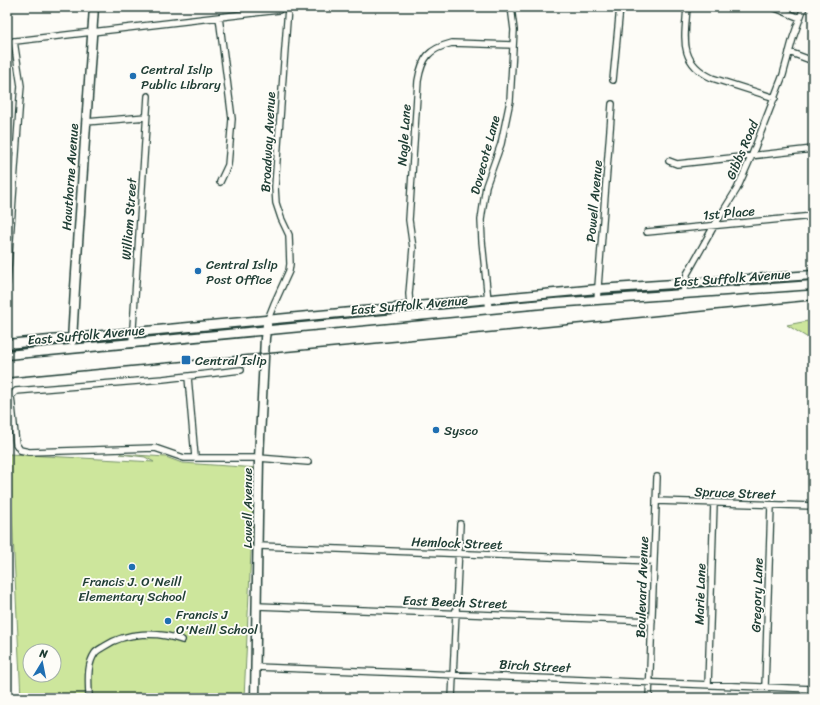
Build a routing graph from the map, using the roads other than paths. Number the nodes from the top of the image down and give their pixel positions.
1 (94, 7) edge
2 (288, 7) edge
3 (511, 7) edge
4 (620, 7) edge
5 (687, 7) edge
6 (773, 7) edge
7 (804, 7) edge
8 (279, 10) dead end
9 (220, 17) junction
10 (800, 18) junction
11 (92, 32) junction
12 (14, 41) junction
13 (7, 42) edge
14 (513, 45) junction
15 (789, 52) junction
16 (813, 61) edge
17 (614, 80) dead end
18 (148, 96) dead end
19 (775, 98) junction
20 (612, 104) dead end
21 (146, 117) junction
22 (86, 122) junction
23 (813, 149) edge
24 (752, 155) junction
25 (669, 161) dead end
26 (220, 182) dead end
27 (813, 216) edge
28 (714, 226) junction
29 (646, 232) dead end
30 (813, 275) edge
31 (7, 283) edge
32 (684, 283) junction
33 (813, 285) edge
34 (598, 288) junction
35 (683, 294) junction
36 (488, 299) junction
37 (597, 300) junction
38 (410, 306) junction
39 (489, 310) junction
40 (268, 319) junction
41 (266, 330) junction
42 (132, 332) junction
43 (72, 338) junction
44 (132, 343) junction
45 (7, 344) edge
46 (72, 348) junction
47 (7, 355) edge
48 (241, 370) dead end
49 (188, 376) junction
50 (195, 457) junction
51 (259, 458) junction
52 (308, 462) dead end
53 (656, 477) dead end
54 (656, 501) junction
55 (714, 503) junction
56 (771, 505) junction
57 (813, 506) edge
58 (460, 524) dead end
59 (259, 546) junction
60 (459, 554) junction
61 (654, 561) junction
62 (257, 606) junction
63 (456, 613) junction
64 (652, 621) junction
65 (182, 640) dead end
66 (256, 667) junction
67 (453, 674) junction
68 (650, 682) junction
69 (708, 685) junction
70 (765, 687) junction
71 (813, 689) edge
72 (89, 698) edge
73 (255, 698) edge
74 (452, 698) edge
75 (649, 698) edge

1 - 11 main road, Hawthorne Avenue
2 - 40 street, Broadway Avenue
3 - 14 street, Dovecote Lane
4 - 17 street
5 - 19 street
6 - 10 street
7 - 10 street, Gibbs Road
8 - 9 street
9 - 11 street
9 - 26 street
10 - 15 street, Gibbs Road
11 - 12 street
11 - 22 main road, Hawthorne Avenue
12 - 13 street
12 - 31 street
14 - 36 street, Dovecote Lane
14 - 38 street, Nagle Lane
15 - 16 street
15 - 19 street, Gibbs Road
18 - 21 street, William Street
19 - 24 street, Gibbs Road
20 - 34 street, Powell Avenue
21 - 22 street
21 - 42 street, William Street
22 - 43 main road, Hawthorne Avenue
23 - 24 street
24 - 25 street
24 - 28 street, Gibbs Road
27 - 28 street, 1st Place
28 - 29 street, 1st Place
28 - 32 street, Gibbs Road
30 - 32 main road, East Suffolk Avenue
32 - 34 main road, East Suffolk Avenue
32 - 35 street, Gibbs Road
33 - 35 main road, East Suffolk Avenue
34 - 36 main road, East Suffolk Avenue
34 - 37 street, Powell Avenue
35 - 37 main road, East Suffolk Avenue
36 - 38 main road, East Suffolk Avenue
36 - 39 street, Dovecote Lane
37 - 39 main road, East Suffolk Avenue
38 - 40 main road, East Suffolk Avenue
39 - 41 main road, East Suffolk Avenue
40 - 41 main road, Lowell Avenue
40 - 42 main road, East Suffolk Avenue
41 - 44 main road, East Suffolk Avenue
41 - 51 main road, Lowell Avenue
42 - 43 main road, East Suffolk Avenue
42 - 44 street, William Street
43 - 45 main road, East Suffolk Avenue
43 - 46 main road, Hawthorne Avenue
44 - 46 main road, East Suffolk Avenue
46 - 47 main road, East Suffolk Avenue
48 - 49 street
49 - 50 street
49 - 50 street
50 - 51 street
51 - 52 street
51 - 59 main road, Lowell Avenue
53 - 54 street, Boulevard Avenue
54 - 55 street, Spruce Street
54 - 61 street, Boulevard Avenue
55 - 56 street, Spruce Street
55 - 69 street, Marie Lane
56 - 57 street, Spruce Street
56 - 70 street, Gregory Lane
58 - 60 street
59 - 60 street, Hemlock Street
59 - 62 main road, Lowell Avenue
60 - 61 street, Hemlock Street
60 - 63 street
61 - 64 street, Boulevard Avenue
62 - 63 street, East Beech Street
62 - 66 main road, Lowell Avenue
63 - 64 street, East Beech Street
63 - 67 street
64 - 68 street, Boulevard Avenue
65 - 72 street
66 - 67 street, Birch Street
66 - 73 main road, Lowell Avenue
67 - 68 street, Birch Street
67 - 74 street
68 - 69 street, Birch Street
68 - 75 street, Boulevard Avenue
69 - 70 street, Birch Street
70 - 71 street, Birch Street

